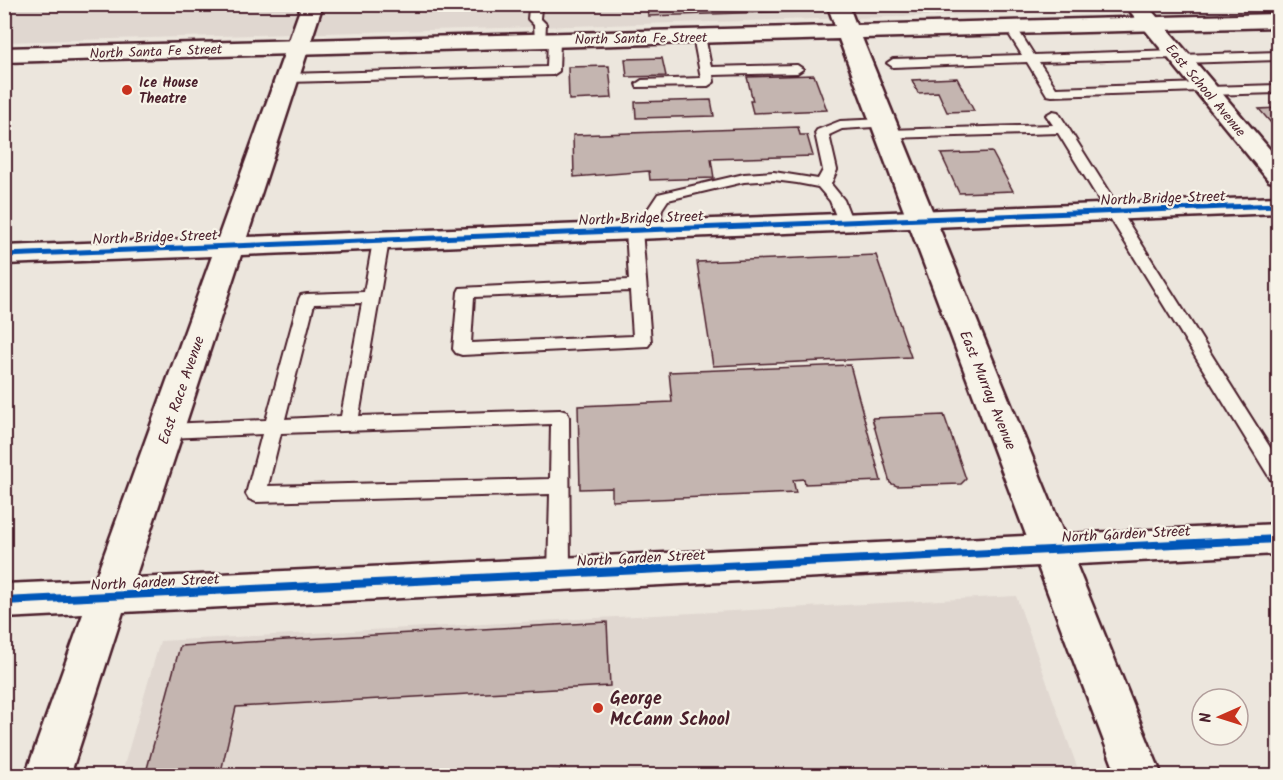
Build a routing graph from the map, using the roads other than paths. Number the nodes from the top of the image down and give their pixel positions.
1 (313, 4) edge
2 (837, 4) edge
3 (1134, 4) edge
4 (545, 20) edge
5 (1278, 20) edge
6 (1150, 24) junction
7 (1011, 28) junction
8 (850, 33) junction
9 (699, 36) junction
10 (297, 46) junction
11 (4, 56) edge
12 (1177, 56) junction
13 (1278, 56) edge
14 (1030, 58) junction
15 (893, 63) dead end
16 (797, 69) dead end
17 (706, 71) junction
18 (287, 78) junction
19 (642, 84) dead end
20 (1278, 88) edge
21 (1205, 89) junction
22 (886, 129) junction
23 (1278, 175) edge
24 (823, 184) junction
25 (1278, 205) edge
26 (1113, 213) junction
27 (921, 221) junction
28 (845, 223) junction
29 (644, 230) junction
30 (381, 241) junction
31 (231, 246) junction
32 (4, 255) edge
33 (636, 285) junction
34 (371, 297) junction
35 (349, 423) junction
36 (274, 426) junction
37 (167, 431) junction
38 (1278, 475) edge
39 (560, 486) junction
40 (1278, 539) edge
41 (1052, 549) junction
42 (559, 574) junction
43 (109, 596) junction
44 (4, 601) edge
45 (47, 776) edge
46 (1140, 776) edge

1 - 10 street, East Race Avenue
2 - 8 street, East Murray Avenue
3 - 6 street, East School Avenue
4 - 9 street, North Santa Fe Street
4 - 10 street, North Santa Fe Street
4 - 18 lane
5 - 6 street, North Santa Fe Street
6 - 7 street, North Santa Fe Street
6 - 12 street, East School Avenue
7 - 8 street, North Santa Fe Street
7 - 14 lane
8 - 9 street, North Santa Fe Street
8 - 22 street, East Murray Avenue
9 - 17 lane
10 - 11 street, North Santa Fe Street
10 - 18 street, East Race Avenue
12 - 13 lane
12 - 14 lane
12 - 21 street, East School Avenue
14 - 15 lane
14 - 21 lane
16 - 17 lane
17 - 19 lane
18 - 31 street, East Race Avenue
20 - 21 lane
21 - 23 street, East School Avenue
22 - 24 lane
22 - 26 lane
22 - 27 street, East Murray Avenue
24 - 28 lane
24 - 29 lane
25 - 26 street, North Bridge Street
26 - 27 street, North Bridge Street
26 - 38 lane
27 - 28 street, North Bridge Street
27 - 41 street, East Murray Avenue
28 - 29 street, North Bridge Street
29 - 30 street, North Bridge Street
29 - 33 lane
30 - 31 street, North Bridge Street
30 - 34 lane
31 - 32 street, North Bridge Street
31 - 37 street, East Race Avenue
33 - 33 lane
34 - 35 lane
34 - 36 lane
35 - 36 lane
35 - 39 lane
36 - 37 lane
36 - 39 lane
37 - 43 street, East Race Avenue
39 - 42 lane
40 - 41 street, North Garden Street
41 - 42 street, North Garden Street
41 - 46 street, East Murray Avenue
42 - 43 street, North Garden Street
43 - 44 street, North Garden Street
43 - 45 street, East Race Avenue

